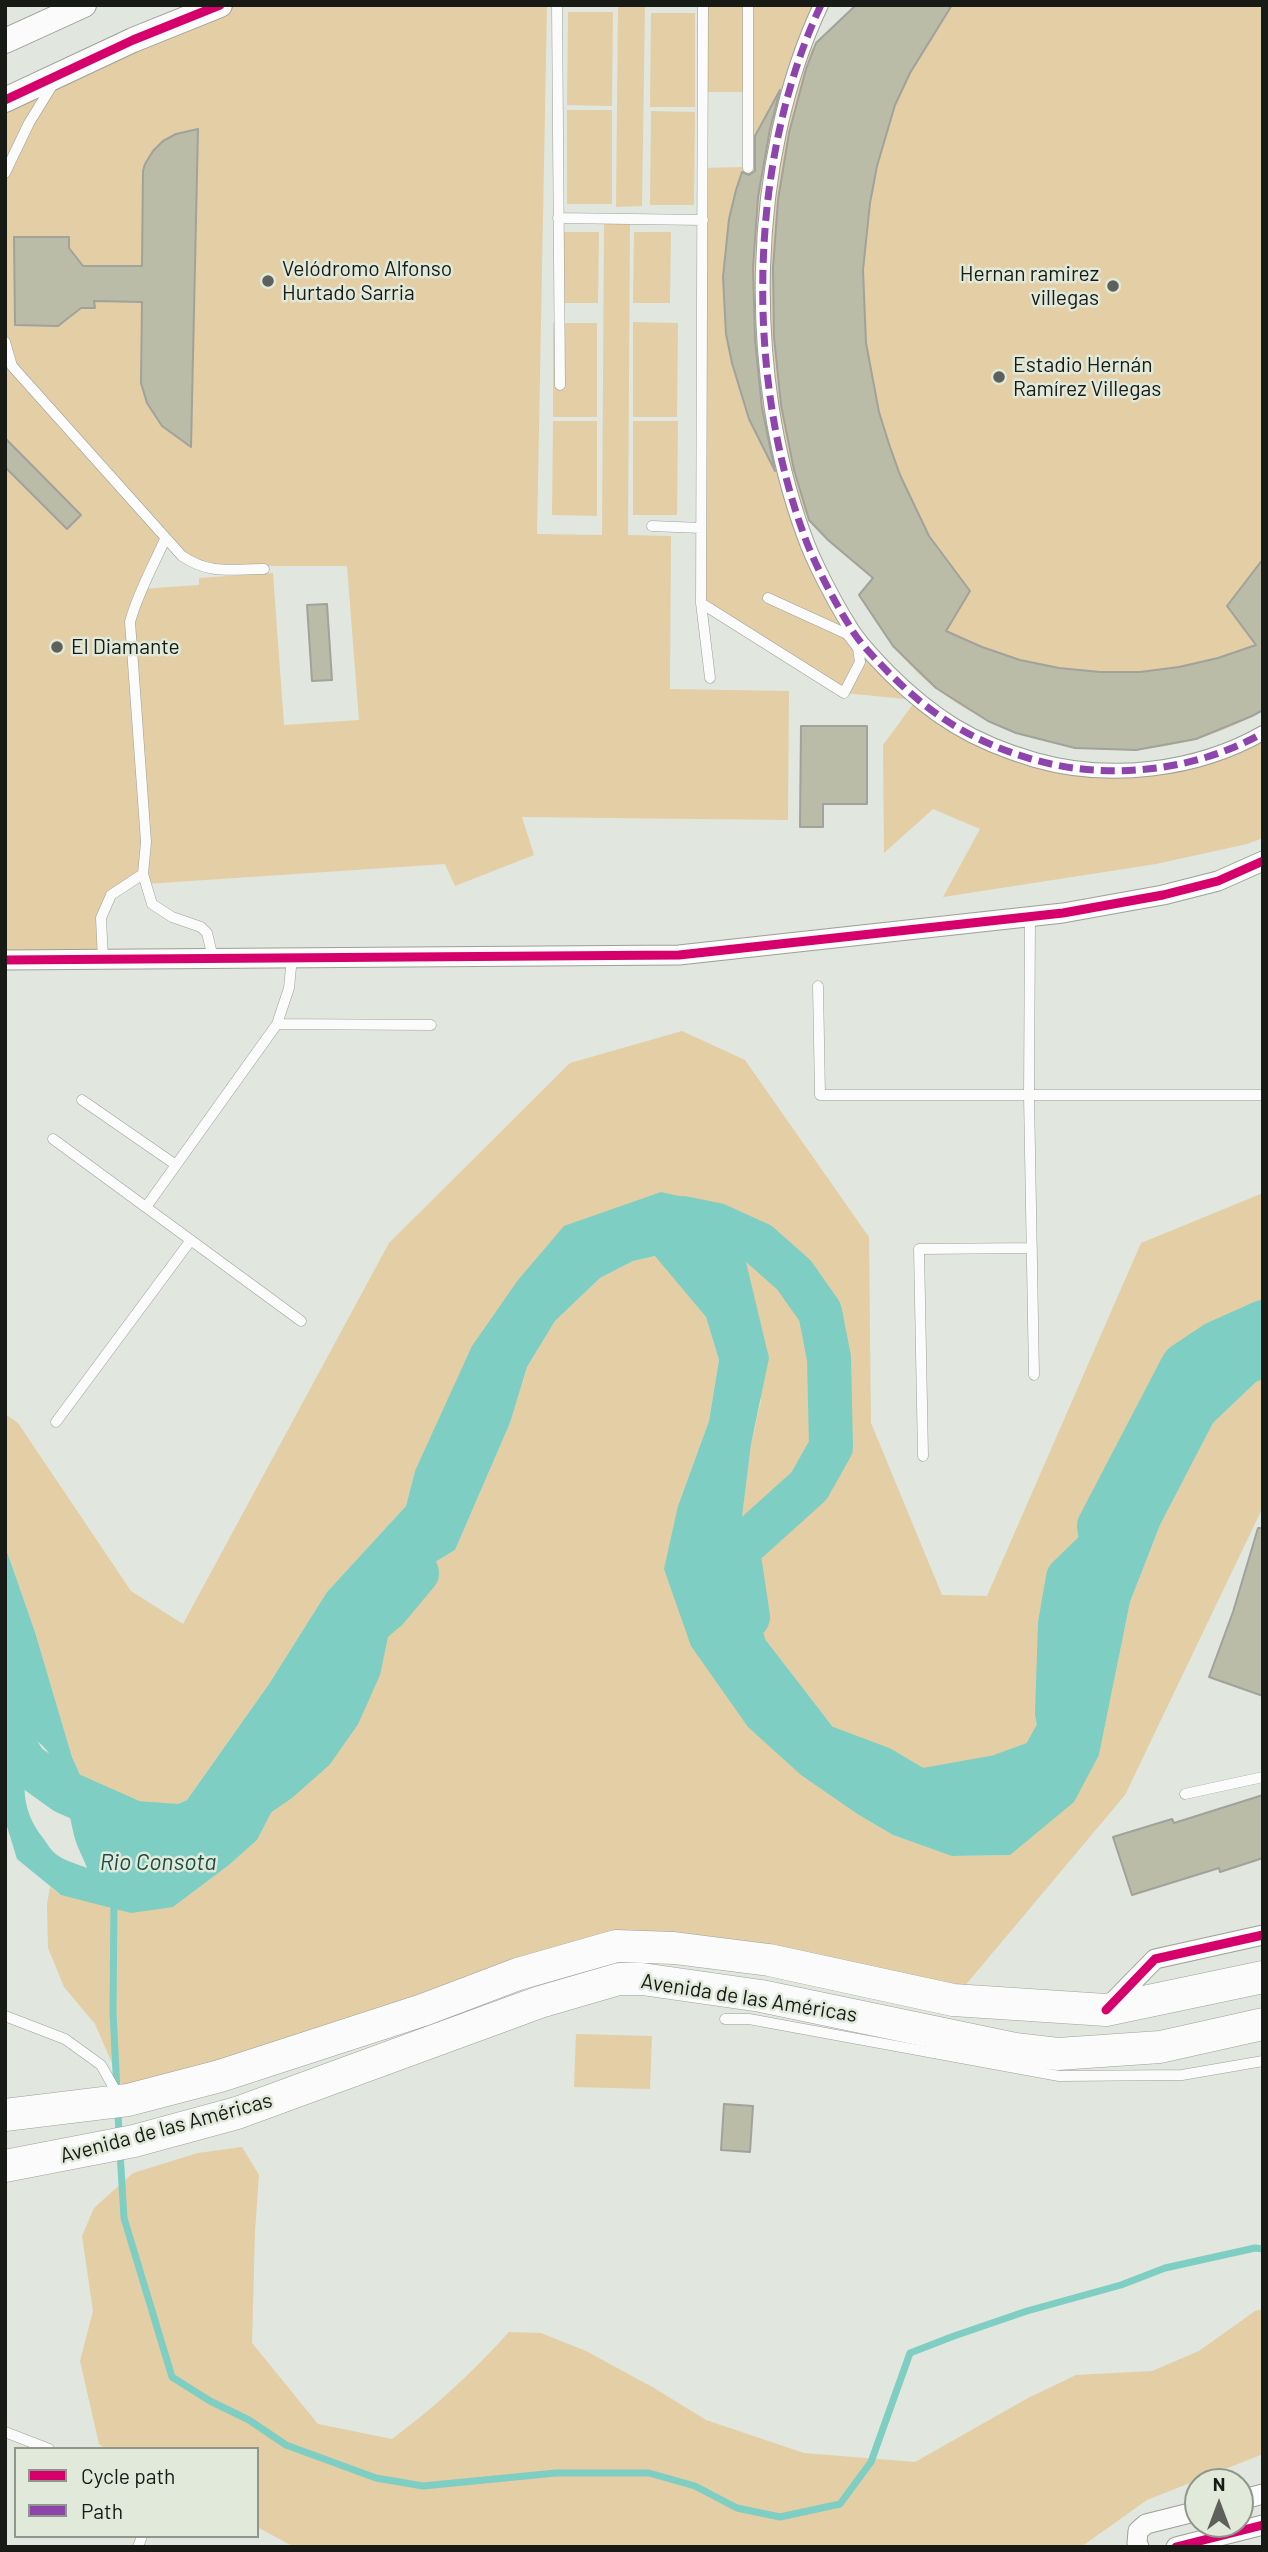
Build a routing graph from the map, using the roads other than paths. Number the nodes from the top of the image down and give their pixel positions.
1 (84, 5) edge
2 (220, 5) edge
3 (557, 5) edge
4 (703, 5) edge
5 (748, 5) edge
6 (821, 5) edge
7 (5, 41) edge
8 (58, 76) junction
9 (5, 100) edge
10 (748, 167) dead end
11 (5, 173) edge
12 (558, 218) junction
13 (703, 220) junction
14 (5, 342) edge
15 (560, 385) dead end
16 (652, 526) dead end
17 (701, 528) junction
18 (165, 539) junction
19 (264, 569) dead end
20 (768, 598) dead end
21 (701, 603) junction
22 (710, 678) dead end
23 (1263, 733) edge
24 (1263, 861) edge
25 (143, 874) junction
26 (1030, 917) junction
27 (292, 956) junction
28 (213, 958) junction
29 (5, 960) edge
30 (103, 960) junction
31 (818, 986) dead end
32 (277, 1024) junction
33 (431, 1025) dead end
34 (1263, 1095) edge
35 (1029, 1096) junction
36 (82, 1100) dead end
37 (54, 1139) dead end
38 (176, 1165) junction
39 (146, 1207) junction
40 (191, 1240) junction
41 (1032, 1248) junction
42 (301, 1321) dead end
43 (1034, 1375) dead end
44 (55, 1422) dead end
45 (923, 1456) dead end
46 (1263, 1777) edge
47 (1185, 1794) dead end
48 (1263, 1935) edge
49 (1263, 1976) edge
50 (1106, 2010) junction
51 (5, 2016) edge
52 (725, 2019) dead end
53 (1263, 2024) edge
54 (1263, 2061) edge
55 (121, 2102) junction
56 (5, 2115) edge
57 (5, 2166) edge
58 (5, 2432) edge
59 (44, 2447) edge
60 (1184, 2514) edge
61 (1263, 2525) edge
62 (1139, 2547) edge
63 (1176, 2547) edge

1 - 7 street
2 - 8 street
3 - 12 lane
4 - 13 lane
5 - 10 lane
6 - 23 street
8 - 9 street
8 - 11 lane
12 - 13 lane
12 - 15 lane
13 - 17 lane
14 - 18 lane
16 - 17 lane
17 - 21 lane
18 - 19 lane
18 - 25 lane
20 - 21 lane
21 - 22 lane
24 - 26 street
25 - 28 lane
25 - 30 lane
26 - 27 street
26 - 35 lane
27 - 28 street
27 - 32 lane
28 - 30 street
29 - 30 street
31 - 35 lane
32 - 33 lane
32 - 38 lane
34 - 35 lane
35 - 41 lane
36 - 38 lane
37 - 39 lane
38 - 39 lane
39 - 40 lane
40 - 42 lane
40 - 44 lane
41 - 43 lane
41 - 45 lane
46 - 47 lane
48 - 50 street
49 - 50 main road, Avenida de las Américas
50 - 55 main road, Avenida de las Américas
51 - 55 lane
52 - 54 lane
53 - 57 main road, Avenida de las Américas
55 - 56 main road, Avenida de las Américas
58 - 59 lane
60 - 62 street
61 - 63 street

